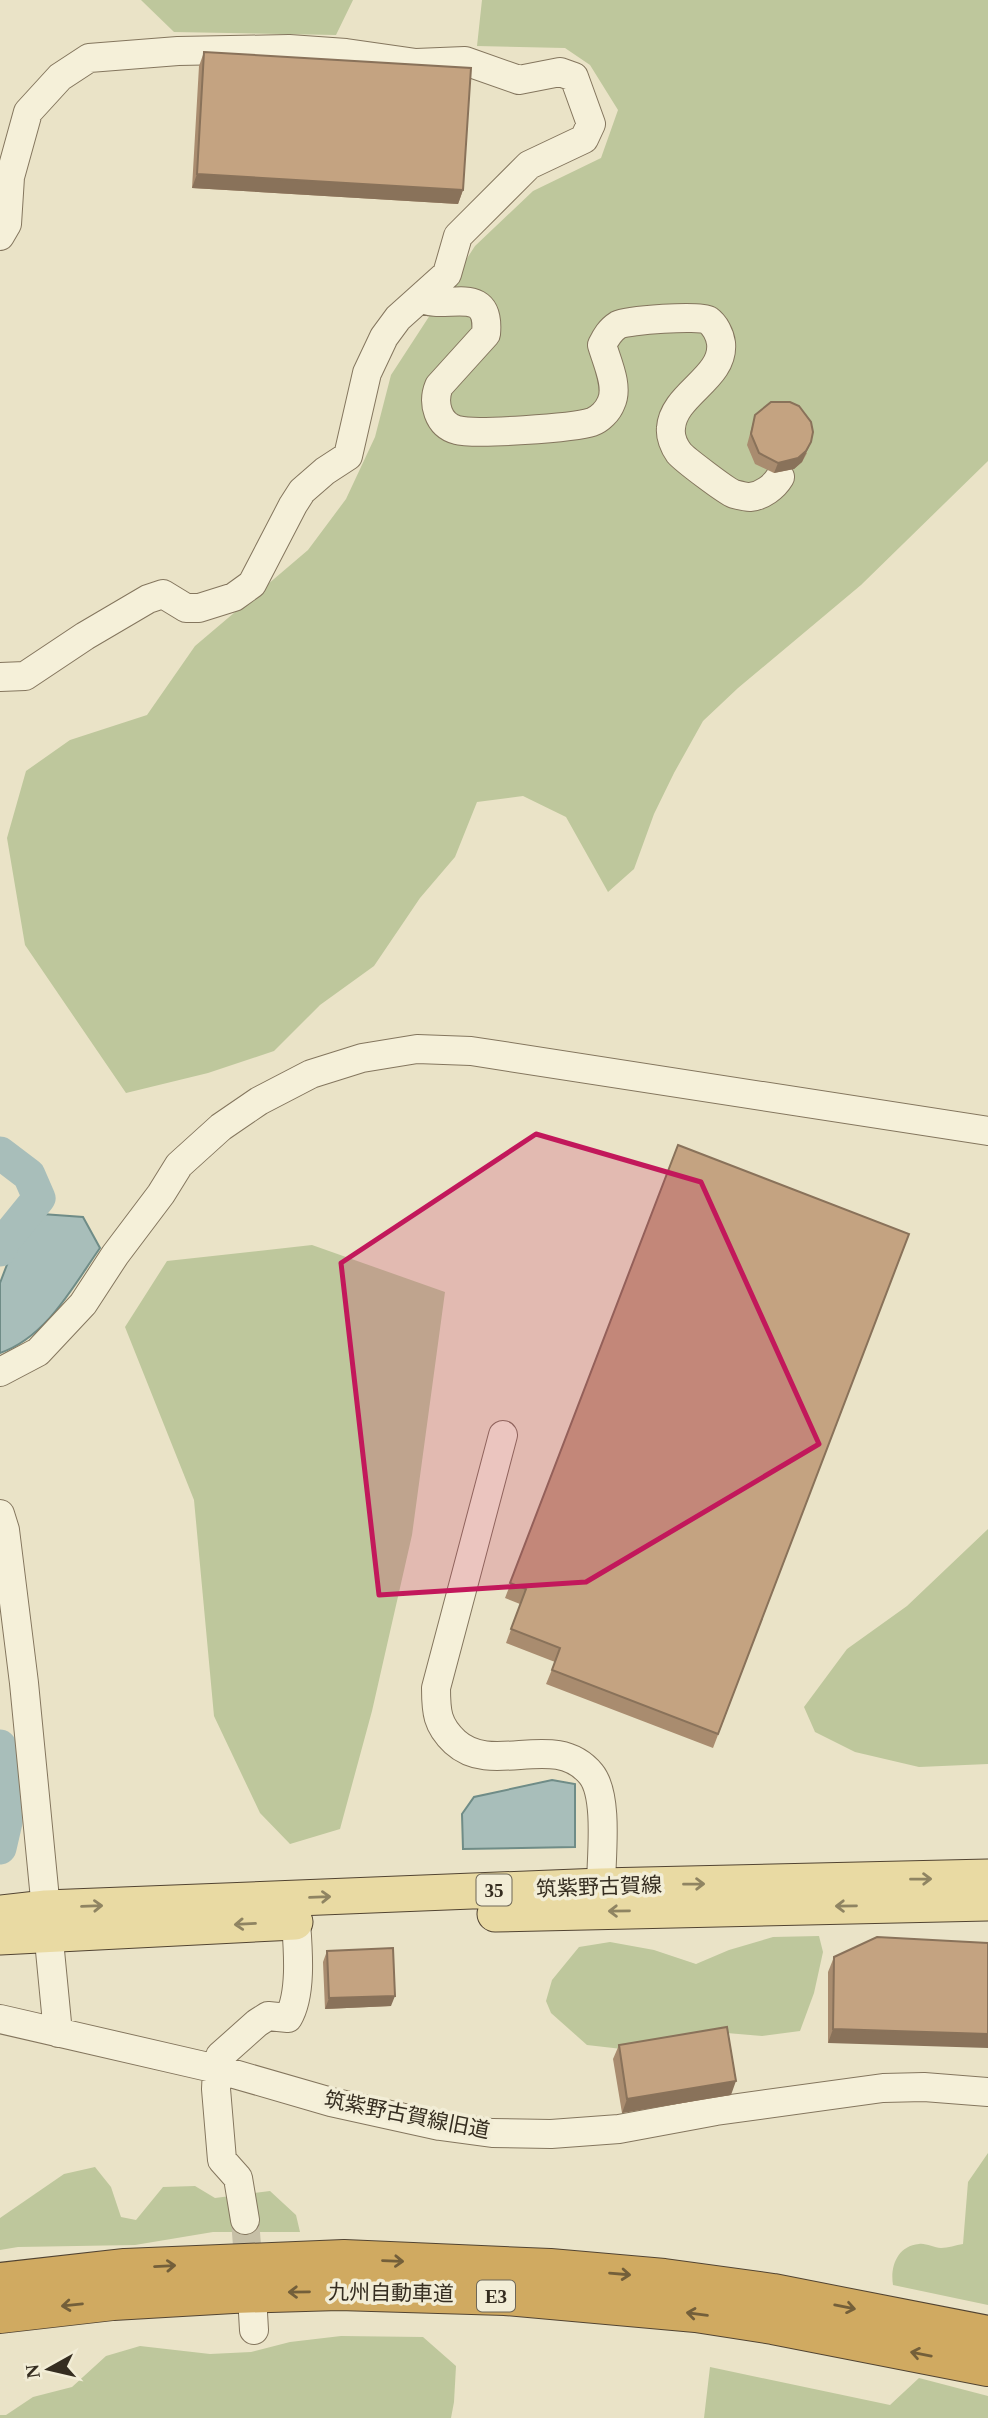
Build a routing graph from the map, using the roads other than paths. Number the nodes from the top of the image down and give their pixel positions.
1 (0, 236) edge
2 (421, 298) junction
3 (780, 477) edge
4 (0, 677) edge
5 (988, 1131) edge
6 (0, 1372) edge
7 (503, 1434) dead end
8 (0, 1514) edge
9 (988, 1877) edge
10 (601, 1886) junction
11 (988, 1903) edge
12 (0, 1913) edge
13 (48, 1921) junction
14 (296, 1922) junction
15 (0, 1937) edge
16 (0, 2019) edge
17 (58, 2033) junction
18 (217, 2069) junction
19 (988, 2092) edge
20 (245, 2220) tunnel mouth
21 (0, 2282) edge
22 (0, 2314) edge
23 (988, 2335) edge
24 (988, 2367) edge

1 - 2 street
2 - 3 street
2 - 4 street
5 - 6 street
7 - 10 street
8 - 13 street
10 -> 9 main road, 筑紫野古賀線 / 35
13 -> 10 main road, 筑紫野古賀線 / 35
11 -> 14 main road, 筑紫野古賀線 / 35
12 - 13 main road, 筑紫野古賀線 / 35
14 -> 13 main road, 筑紫野古賀線 / 35
13 - 15 main road, 筑紫野古賀線 / 35
13 - 17 street
14 - 18 street
16 - 17 street, 筑紫野古賀線旧道
17 - 18 street, 筑紫野古賀線旧道
18 - 19 street, 筑紫野古賀線旧道
18 - 20 street
21 -> 23 highway, 九州自動車道 / E3
24 -> 22 highway, 九州自動車道 / E3

